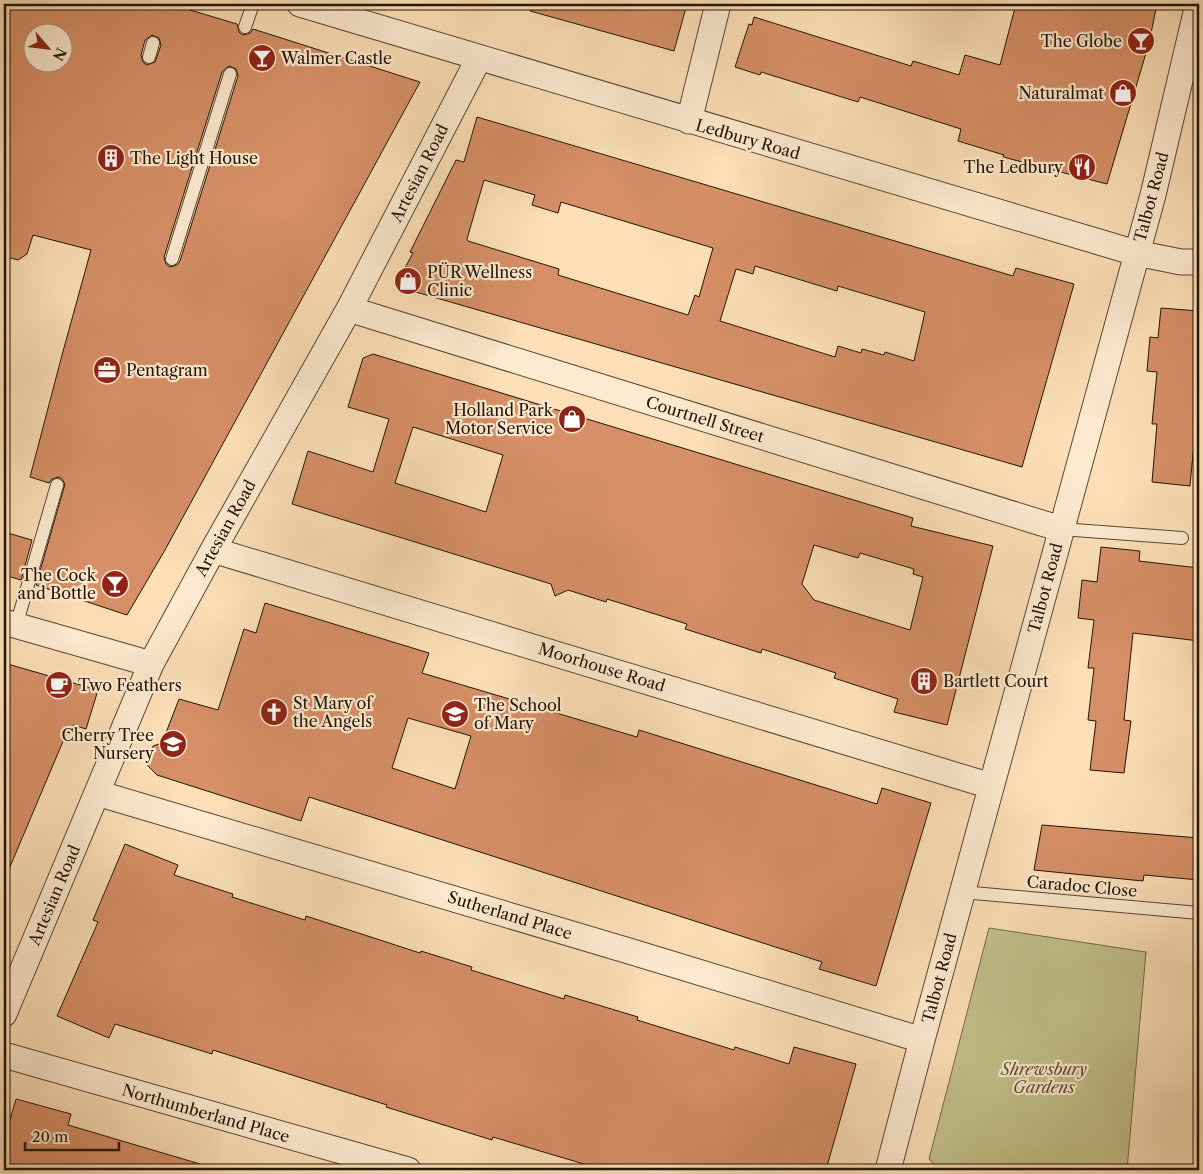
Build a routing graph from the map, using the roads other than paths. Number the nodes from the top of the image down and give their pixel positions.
1 (253, 4) edge
2 (300, 4) edge
3 (718, 4) edge
4 (1198, 4) edge
5 (245, 27) dead end
6 (153, 43) dead end
7 (149, 57) dead end
8 (479, 58) junction
9 (230, 74) dead end
10 (1191, 74) edge
11 (689, 121) junction
12 (1136, 254) junction
13 (172, 259) dead end
14 (1199, 262) edge
15 (349, 309) junction
16 (57, 485) dead end
17 (1061, 529) junction
18 (1182, 538) dead end
19 (213, 550) junction
20 (8, 626) edge
21 (151, 664) junction
22 (991, 786) junction
23 (97, 793) junction
24 (962, 892) junction
25 (1199, 913) edge
26 (4, 1014) edge
27 (922, 1040) junction
28 (4, 1055) edge
29 (408, 1170) edge
30 (888, 1170) edge

1 - 5 lane
2 - 8 street, Ledbury Road
3 - 11 street
4 - 10 street, Talbot Road
6 - 7 lane
8 - 11 street, Ledbury Road
8 - 15 street, Artesian Road
9 - 13 lane
10 - 12 street, Talbot Road
11 - 12 street, Ledbury Road
12 - 14 street, Ledbury Road
12 - 17 street, Talbot Road
15 - 17 street, Courtnell Street
15 - 19 street, Artesian Road
16 - 20 lane
17 - 18 lane
17 - 22 street, Talbot Road
19 - 21 street, Artesian Road
19 - 22 street, Moorhouse Road
20 - 21 street
21 - 23 street, Artesian Road
22 - 24 street, Talbot Road
23 - 26 street, Artesian Road
23 - 27 street, Sutherland Place
24 - 25 lane, Caradoc Close
24 - 27 street, Talbot Road
27 - 30 street, Talbot Road
28 - 29 street, Northumberland Place

